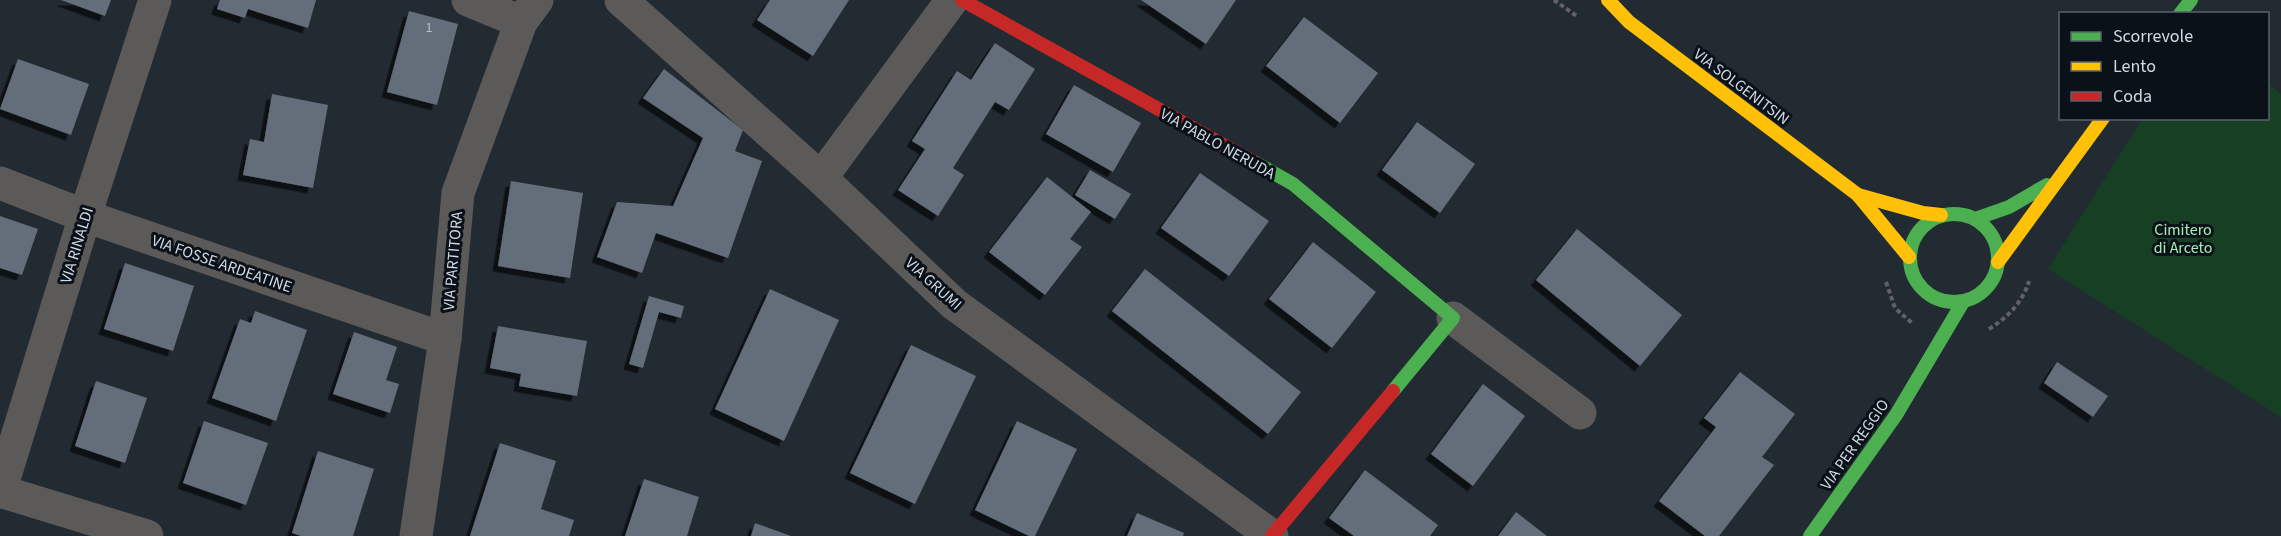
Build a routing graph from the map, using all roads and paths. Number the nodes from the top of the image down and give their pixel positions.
1 (155, 0) edge
2 (468, 0) edge
3 (621, 0) edge
4 (952, 0) edge
5 (962, 0) edge
6 (1608, 0) edge
7 (2191, 0) edge
8 (529, 11) edge
9 (2182, 12) edge
10 (2102, 120) edge
11 (821, 178) junction
12 (2057, 180) junction
13 (0, 183) edge
14 (1858, 195) junction
15 (1941, 215) junction
16 (85, 216) junction
17 (1975, 219) junction
18 (1910, 257) junction
19 (1998, 262) junction
20 (1884, 274) dead end
21 (2030, 274) dead end
22 (1925, 292) junction
23 (1963, 302) junction
24 (1924, 311) dead end
25 (1453, 318) junction
26 (1924, 329) joint
27 (1944, 337) junction
28 (445, 339) junction
29 (1924, 371) junction
30 (1580, 413) dead end
31 (0, 491) edge
32 (147, 536) edge
33 (416, 536) edge
34 (1272, 536) edge
35 (1810, 536) edge

1 - 16 street, VIA RINALDI
2 - 8 street
3 - 11 street, VIA GRUMI
4 - 11 street
5 - 25 street, VIA PABLO NERUDA
6 - 14 street, VIA SOLGENITSIN
7 - 9 street
8 - 28 street, VIA PARTITORA
10 - 12 street, VIA PER REGGIO
11 - 34 street, VIA GRUMI
12 - 17 street, VIA PER REGGIO
12 - 19 street, VIA PER REGGIO
13 - 16 street, VIA FOSSE ARDEATINE
14 - 15 street, VIA SOLGENITSIN
14 - 18 street, VIA SOLGENITSIN
15 - 17 street, VIA PER REGGIO
15 - 18 street
16 - 28 street, VIA FOSSE ARDEATINE
16 - 31 street, VIA RINALDI
17 - 19 street
18 - 22 street
19 - 23 street, VIA PER REGGIO
20 - 26 path
21 - 27 path
22 - 23 street
22 - 24 street
23 - 27 street, VIA PER REGGIO
25 - 30 street, VIA PABLO NERUDA
25 - 34 street
26 - 29 street
27 - 29 street, VIA PER REGGIO
28 - 33 street, VIA PARTITORA
29 - 35 street, VIA PER REGGIO
31 - 32 street

